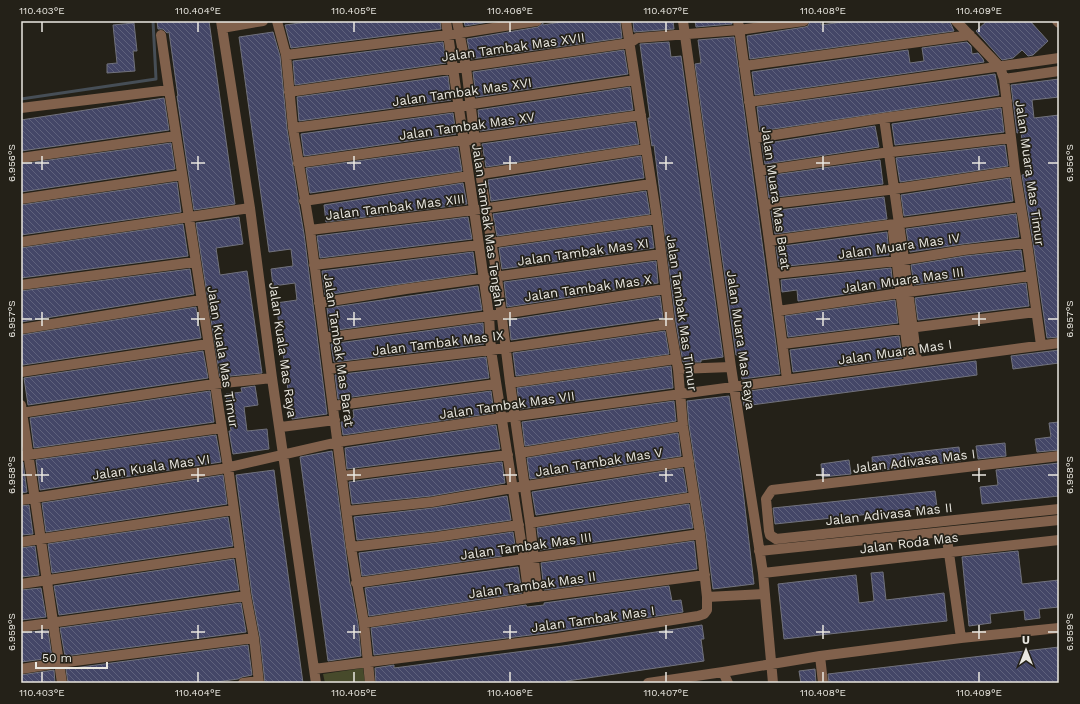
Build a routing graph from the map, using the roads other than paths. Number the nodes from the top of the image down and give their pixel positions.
1 (263, 21) edge
2 (277, 21) edge
3 (446, 21) edge
4 (457, 21) edge
5 (537, 21) edge
6 (626, 21) edge
7 (683, 21) edge
8 (804, 21) edge
9 (956, 21) edge
10 (1057, 21) edge
11 (1059, 23) edge
12 (221, 25) edge
13 (739, 25) edge
14 (459, 33) junction
15 (685, 34) junction
16 (161, 35) dead end
17 (448, 35) junction
18 (970, 35) junction
19 (630, 43) junction
20 (286, 55) junction
21 (1059, 58) edge
22 (744, 66) junction
23 (466, 67) junction
24 (1000, 67) junction
25 (454, 69) junction
26 (1059, 71) edge
27 (1004, 79) junction
28 (634, 80) junction
29 (169, 90) junction
30 (288, 92) junction
31 (749, 102) junction
32 (1007, 102) junction
33 (471, 104) junction
34 (460, 106) junction
35 (21, 108) edge
36 (641, 115) junction
37 (881, 118) junction
38 (293, 128) junction
39 (176, 136) junction
40 (475, 138) junction
41 (755, 138) junction
42 (1011, 138) junction
43 (463, 140) junction
44 (646, 148) junction
45 (886, 153) junction
46 (21, 158) edge
47 (298, 163) junction
48 (759, 171) junction
49 (1015, 172) junction
50 (481, 174) junction
51 (182, 175) junction
52 (469, 176) junction
53 (651, 184) junction
54 (891, 190) junction
55 (21, 199) edge
56 (304, 200) junction
57 (764, 205) junction
58 (1022, 207) junction
59 (250, 208) junction
60 (486, 208) junction
61 (474, 210) junction
62 (189, 217) junction
63 (657, 219) junction
64 (896, 224) junction
65 (310, 230) junction
66 (769, 241) junction
67 (21, 242) edge
68 (491, 243) junction
69 (1027, 243) junction
70 (479, 245) junction
71 (661, 254) junction
72 (901, 260) junction
73 (195, 262) junction
74 (314, 265) junction
75 (774, 274) junction
76 (1031, 276) junction
77 (497, 277) junction
78 (484, 279) junction
79 (21, 285) edge
80 (665, 290) junction
81 (904, 292) junction
82 (201, 300) junction
83 (319, 303) junction
84 (778, 311) junction
85 (1036, 312) junction
86 (501, 314) junction
87 (488, 316) junction
88 (670, 324) junction
89 (909, 328) junction
90 (21, 329) edge
91 (324, 338) junction
92 (1059, 343) edge
93 (208, 344) junction
94 (783, 344) junction
95 (1041, 345) junction
96 (505, 348) junction
97 (491, 350) junction
98 (676, 358) junction
99 (913, 362) junction
100 (731, 366) junction
101 (328, 369) junction
102 (678, 369) junction
103 (21, 372) edge
104 (272, 378) junction
105 (787, 379) junction
106 (510, 383) junction
107 (214, 384) junction
108 (496, 384) junction
109 (734, 387) junction
110 (680, 394) junction
111 (333, 406) junction
112 (21, 411) edge
113 (515, 416) junction
114 (502, 418) junction
115 (335, 420) junction
116 (683, 426) junction
117 (280, 427) junction
118 (221, 428) junction
119 (338, 442) junction
120 (520, 453) junction
121 (284, 455) junction
122 (508, 455) junction
123 (25, 456) edge
124 (1059, 456) edge
125 (690, 461) junction
126 (228, 467) junction
127 (343, 476) junction
128 (524, 486) junction
129 (513, 488) junction
130 (772, 490) joint
131 (694, 496) junction
132 (34, 497) junction
133 (21, 500) edge
134 (1059, 509) edge
135 (233, 510) junction
136 (347, 511) junction
137 (1059, 520) edge
138 (530, 523) junction
139 (519, 525) junction
140 (946, 532) junction
141 (700, 534) junction
142 (41, 539) junction
143 (1059, 540) edge
144 (21, 542) edge
145 (351, 547) junction
146 (759, 551) junction
147 (239, 552) junction
148 (949, 552) junction
149 (530, 559) junction
150 (763, 573) junction
151 (705, 575) junction
152 (47, 579) junction
153 (356, 583) junction
154 (21, 584) edge
155 (765, 594) junction
156 (246, 596) junction
157 (707, 597) junction
158 (534, 598) junction
159 (706, 610) joint
160 (53, 623) junction
161 (364, 623) junction
162 (21, 627) edge
163 (1059, 628) edge
164 (254, 638) junction
165 (961, 638) junction
166 (820, 656) junction
167 (367, 662) junction
168 (59, 663) junction
169 (770, 664) junction
170 (21, 669) edge
171 (314, 669) junction
172 (723, 672) junction
173 (258, 682) edge
174 (62, 683) edge
175 (243, 683) edge
176 (316, 683) edge
177 (370, 683) edge
178 (648, 683) edge
179 (728, 683) edge
180 (773, 683) edge
181 (824, 683) edge

1 - 12 street
2 - 20 street, Jalan Tambak Mas Barat
3 - 17 street, Jalan Tambak Mas Tengah
4 - 14 street, Jalan Tambak Mas Tengah
5 - 14 street
6 - 19 street, Jalan Tambak Mas TImur
7 - 15 street, Jalan Muara Mas Raya
8 - 13 street, Jalan Tambak Mas XVII
9 - 18 street, Jalan Muara Mas Timur
10 - 11 street
12 - 59 street, Jalan Kuala Mas Raya
13 - 15 street, Jalan Tambak Mas XVII
13 - 22 street, Jalan Muara Mas Barat
14 - 17 street
14 - 23 street, Jalan Tambak Mas Tengah
15 - 19 street, Jalan Tambak Mas XVII
15 - 100 street, Jalan Muara Mas Raya
16 - 29 street, Jalan Kuala Mas Timur
17 - 20 street
17 - 25 street, Jalan Tambak Mas Tengah
18 - 22 street
18 - 24 street, Jalan Muara Mas Timur
19 - 23 street, Jalan Tambak Mas XVII
19 - 28 street, Jalan Tambak Mas TImur
20 - 30 street, Jalan Tambak Mas Barat
21 - 24 street
22 - 31 street, Jalan Muara Mas Barat
23 - 25 street, Jalan Tambak Mas XVII
23 - 33 street, Jalan Tambak Mas Tengah
24 - 27 street, Jalan Muara Mas Timur
24 - 31 street
25 - 30 street, Jalan Tambak Mas XVII
25 - 34 street, Jalan Tambak Mas Tengah
26 - 27 street
27 - 32 street, Jalan Muara Mas Timur
28 - 33 street, Jalan Tambak Mas XVI
28 - 36 street, Jalan Tambak Mas TImur
29 - 35 street
29 - 39 street, Jalan Kuala Mas Timur
30 - 38 street, Jalan Tambak Mas Barat
31 - 41 street, Jalan Muara Mas Barat
32 - 37 street
32 - 42 street, Jalan Muara Mas Timur
33 - 34 street, Jalan Tambak Mas XVI
33 - 40 street, Jalan Tambak Mas Tengah
34 - 38 street, Jalan Tambak Mas XVI
34 - 43 street, Jalan Tambak Mas Tengah
36 - 40 street, Jalan Tambak Mas XV
36 - 44 street, Jalan Tambak Mas TImur
37 - 41 street
37 - 45 street
38 - 47 street, Jalan Tambak Mas Barat
39 - 46 street
39 - 51 street, Jalan Kuala Mas Timur
40 - 43 street, Jalan Tambak Mas XV
40 - 50 street, Jalan Tambak Mas Tengah
41 - 48 street, Jalan Muara Mas Barat
42 - 45 street
42 - 49 street, Jalan Muara Mas Timur
43 - 47 street, Jalan Tambak Mas XV
43 - 52 street, Jalan Tambak Mas Tengah
44 - 50 street
44 - 53 street, Jalan Tambak Mas TImur
45 - 48 street
45 - 54 street
47 - 56 street, Jalan Tambak Mas Barat
48 - 57 street, Jalan Muara Mas Barat
49 - 54 street
49 - 58 street, Jalan Muara Mas Timur
50 - 60 street, Jalan Tambak Mas Tengah
51 - 55 street
51 - 62 street, Jalan Kuala Mas Timur
52 - 56 street
52 - 61 street, Jalan Tambak Mas Tengah
53 - 60 street, Jalan Tambak Mas XIII
53 - 63 street, Jalan Tambak Mas TImur
54 - 57 street
54 - 64 street
56 - 65 street, Jalan Tambak Mas Barat
57 - 66 street, Jalan Muara Mas Barat
58 - 64 street
58 - 69 street, Jalan Muara Mas Timur
59 - 62 street
59 - 104 street, Jalan Kuala Mas Raya
60 - 61 street, Jalan Tambak Mas XIII
60 - 68 street, Jalan Tambak Mas Tengah
61 - 65 street, Jalan Tambak Mas XIII
61 - 70 street, Jalan Tambak Mas Tengah
62 - 67 street
62 - 73 street, Jalan Kuala Mas Timur
63 - 68 street
63 - 71 street, Jalan Tambak Mas TImur
64 - 66 street
64 - 72 street
65 - 74 street, Jalan Tambak Mas Barat
66 - 75 street, Jalan Muara Mas Barat
68 - 77 street, Jalan Tambak Mas Tengah
69 - 72 street, Jalan Muara Mas IV
69 - 76 street, Jalan Muara Mas Timur
70 - 74 street
70 - 78 street, Jalan Tambak Mas Tengah
71 - 77 street, Jalan Tambak Mas XI
71 - 80 street, Jalan Tambak Mas TImur
72 - 75 street, Jalan Muara Mas IV
72 - 81 street
73 - 79 street
73 - 82 street, Jalan Kuala Mas Timur
74 - 83 street, Jalan Tambak Mas Barat
75 - 84 street, Jalan Muara Mas Barat
76 - 81 street, Jalan Muara Mas III
76 - 85 street, Jalan Muara Mas Timur
77 - 78 street, Jalan Tambak Mas XI
77 - 86 street, Jalan Tambak Mas Tengah
78 - 83 street, Jalan Tambak Mas XI
78 - 87 street, Jalan Tambak Mas Tengah
80 - 86 street, Jalan Tambak Mas X
80 - 88 street, Jalan Tambak Mas TImur
81 - 84 street, Jalan Muara Mas III
81 - 89 street
82 - 90 street
82 - 93 street, Jalan Kuala Mas Timur
83 - 91 street, Jalan Tambak Mas Barat
84 - 94 street, Jalan Muara Mas Barat
85 - 89 street
85 - 95 street, Jalan Muara Mas Timur
86 - 87 street, Jalan Tambak Mas X
86 - 96 street, Jalan Tambak Mas Tengah
87 - 91 street, Jalan Tambak Mas X
87 - 97 street, Jalan Tambak Mas Tengah
88 - 96 street, Jalan Tambak Mas IX
88 - 98 street, Jalan Tambak Mas TImur
89 - 94 street
89 - 99 street
91 - 101 street, Jalan Tambak Mas Barat
92 - 95 street, Jalan Muara Mas I
93 - 103 street
93 - 107 street, Jalan Kuala Mas Timur
94 - 105 street, Jalan Muara Mas Barat
95 - 99 street, Jalan Muara Mas I
96 - 97 street, Jalan Tambak Mas IX
96 - 106 street, Jalan Tambak Mas Tengah
97 - 101 street, Jalan Tambak Mas IX
97 - 108 street, Jalan Tambak Mas Tengah
98 - 102 street, Jalan Tambak Mas TImur
98 - 106 street
99 - 105 street, Jalan Muara Mas I
100 - 102 street
100 - 109 street, Jalan Muara Mas Raya
101 - 111 street, Jalan Tambak Mas Barat
102 - 110 street, Jalan Tambak Mas TImur
104 - 107 street
104 - 117 street, Jalan Kuala Mas Raya
105 - 109 street, Jalan Muara Mas I
106 - 113 street, Jalan Tambak Mas Tengah
107 - 112 street
107 - 118 street, Jalan Kuala Mas Timur
108 - 111 street
108 - 114 street, Jalan Tambak Mas Tengah
109 - 110 street, Jalan Tambak Mas VII
109 - 146 street, Jalan Muara Mas Raya
110 - 113 street, Jalan Tambak Mas VII
110 - 116 street, Jalan Tambak Mas TImur
111 - 115 street, Jalan Tambak Mas Barat
112 - 123 street
113 - 114 street, Jalan Tambak Mas VII
113 - 120 street, Jalan Tambak Mas Tengah
114 - 119 street, Jalan Tambak Mas VII
114 - 122 street, Jalan Tambak Mas Tengah
115 - 117 street
115 - 119 street, Jalan Tambak Mas Barat
116 - 120 street
116 - 125 street, Jalan Tambak Mas TImur
117 - 121 street, Jalan Kuala Mas Raya
118 - 123 street
118 - 126 street, Jalan Kuala Mas Timur
119 - 121 street, Jalan Tambak Mas VII
119 - 127 street, Jalan Tambak Mas Barat
120 - 128 street, Jalan Tambak Mas Tengah
121 - 126 street, Jalan Kuala Mas VI
121 - 171 street, Jalan Kuala Mas Raya
122 - 127 street
122 - 129 street, Jalan Tambak Mas Tengah
123 - 132 street
124 - 130 street, Jalan Adivasa Mas I
125 - 128 street, Jalan Tambak Mas V
125 - 131 street, Jalan Tambak Mas TImur
126 - 132 street, Jalan Kuala Mas VI
126 - 135 street, Jalan Kuala Mas Timur
127 - 136 street, Jalan Tambak Mas Barat
128 - 129 street, Jalan Tambak Mas V
128 - 138 street, Jalan Tambak Mas Tengah
129 - 136 street, Jalan Tambak Mas V
129 - 139 street, Jalan Tambak Mas Tengah
130 - 134 street, Jalan Adivasa Mas II
131 - 138 street
131 - 141 street, Jalan Tambak Mas TImur
132 - 133 street, Jalan Kuala Mas VI
132 - 142 street
135 - 142 street
135 - 147 street, Jalan Kuala Mas Timur
136 - 145 street, Jalan Tambak Mas Barat
137 - 140 street, Jalan Roda Mas
138 - 149 street, Jalan Tambak Mas Tengah
139 - 145 street
139 - 149 street, Jalan Tambak Mas Tengah
140 - 146 street, Jalan Roda Mas
140 - 148 street
141 - 149 street, Jalan Tambak Mas III
141 - 151 street, Jalan Tambak Mas TImur
142 - 144 street
142 - 152 street
143 - 148 street, Jalan Roda Mas
145 - 153 street, Jalan Tambak Mas Barat
146 - 150 street, Jalan Muara Mas Raya
147 - 152 street
147 - 156 street, Jalan Kuala Mas Timur
148 - 150 street, Jalan Roda Mas
148 - 165 street
149 - 153 street, Jalan Tambak Mas III
149 - 158 street, Jalan Tambak Mas Tengah
150 - 155 street, Jalan Muara Mas Raya
151 - 157 street, Jalan Tambak Mas TImur
151 - 158 street, Jalan Tambak Mas II
152 - 154 street
152 - 160 street
153 - 161 street, Jalan Tambak Mas Barat
155 - 157 street
155 - 169 street, Jalan Muara Mas Raya
156 - 160 street
156 - 164 street, Jalan Kuala Mas Timur
157 - 159 street, Jalan Tambak Mas TImur
158 - 161 street, Jalan Tambak Mas II
159 - 167 street, Jalan Tambak Mas I
160 - 162 street
160 - 168 street
161 - 167 street, Jalan Tambak Mas Barat
163 - 165 street
164 - 168 street
164 - 173 street, Jalan Kuala Mas Timur
165 - 166 street
166 - 169 street
166 - 181 street
167 - 171 street, Jalan Tambak Mas I
167 - 177 street, Jalan Tambak Mas Barat
168 - 170 street
168 - 174 street
169 - 172 street
169 - 180 street, Jalan Muara Mas Raya
171 - 176 street, Jalan Kuala Mas Raya
172 - 178 street
172 - 179 street
173 - 175 street

